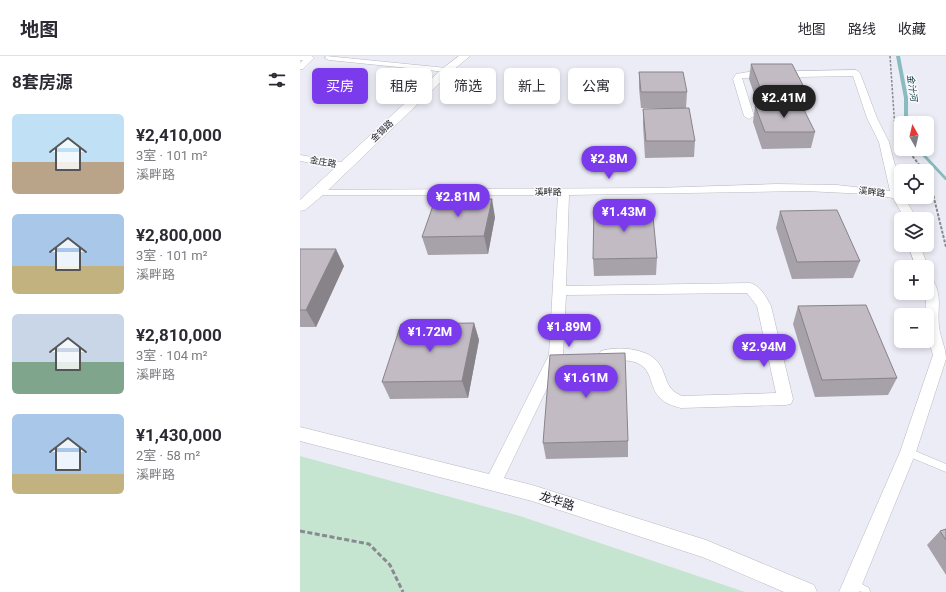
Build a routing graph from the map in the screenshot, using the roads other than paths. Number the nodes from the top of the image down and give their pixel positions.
1 (465, 56) edge
2 (300, 58) edge
3 (329, 58) dead end
4 (300, 67) edge
5 (450, 68) edge
6 (440, 69) edge
7 (440, 77) edge
8 (749, 116) dead end
9 (300, 158) edge
10 (346, 166) junction
11 (894, 183) edge
12 (318, 192) junction
13 (564, 192) junction
14 (894, 195) edge
15 (300, 207) edge
16 (559, 291) junction
17 (933, 300) edge
18 (556, 355) junction
19 (571, 355) edge
20 (594, 355) edge
21 (300, 434) edge
22 (908, 452) junction
23 (946, 468) edge
24 (493, 483) junction
25 (856, 589) edge
26 (807, 592) edge

1 - 5 street, 金锡路
2 - 4 street
3 - 6 street
7 - 10 street, 金锡路
8 - 11 street
9 - 10 street, 金庄路
10 - 12 street, 金锡路
12 - 13 street, 溪畔路
12 - 15 street, 金锡路
13 - 14 street, 溪畔路
13 - 16 street
16 - 18 street
16 - 20 street
17 - 22 street
18 - 19 street
18 - 24 street
21 - 24 street, 龙华路
22 - 23 lane
22 - 25 street
24 - 26 street, 龙华路

